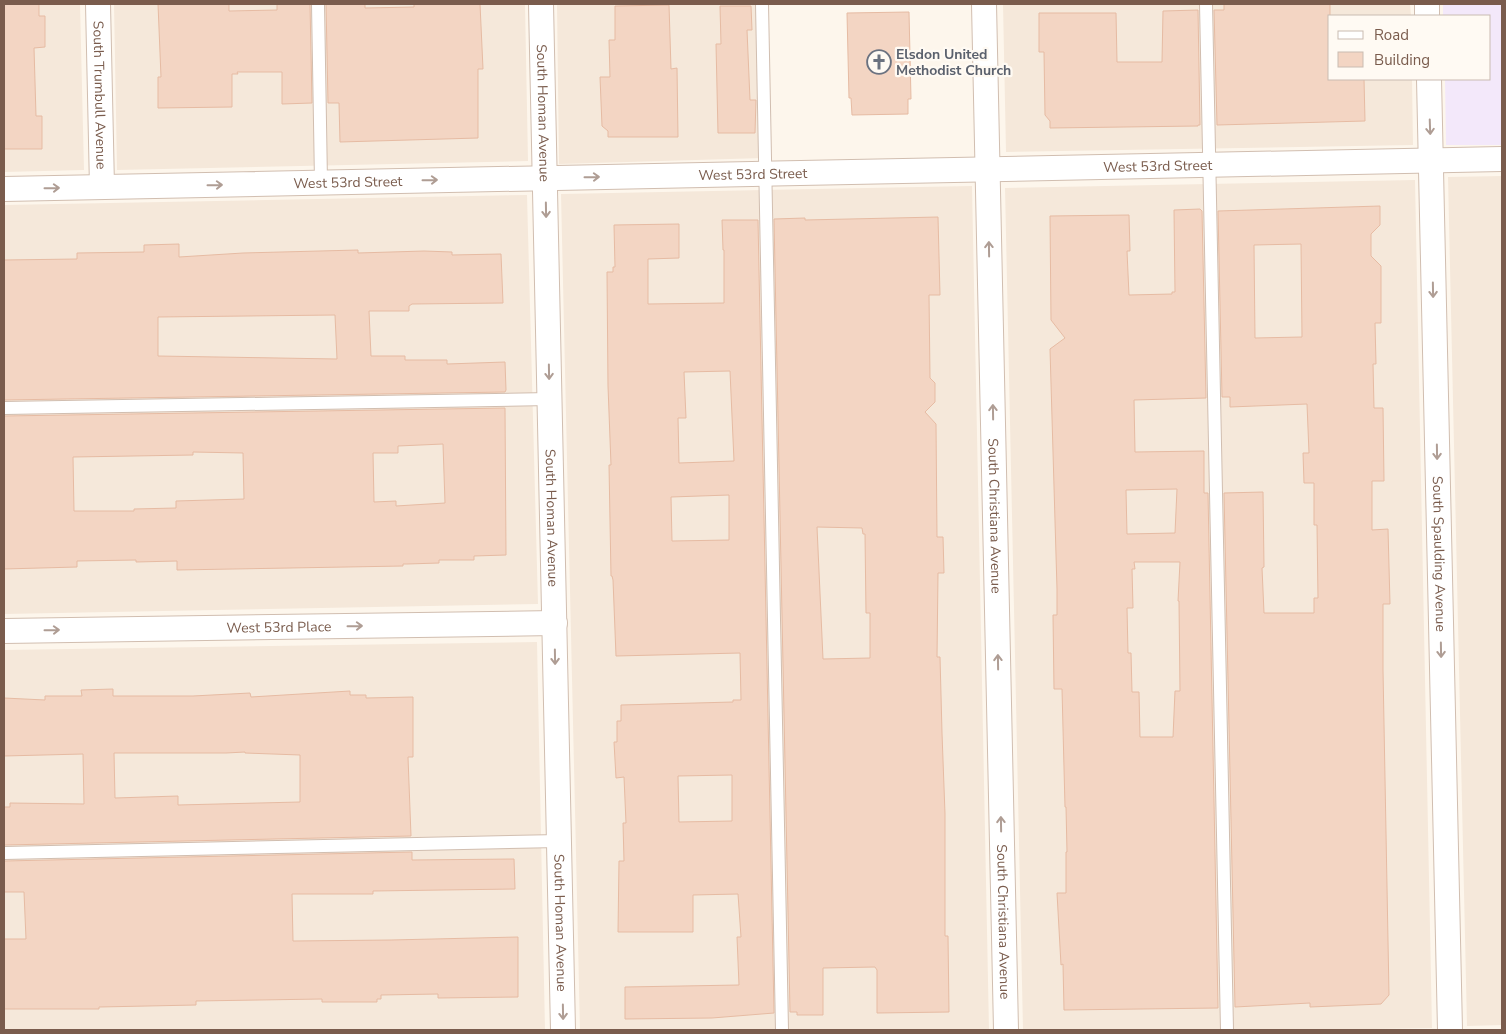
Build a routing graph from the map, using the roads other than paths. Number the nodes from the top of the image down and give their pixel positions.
1 (98, 4) edge
2 (318, 4) edge
3 (542, 4) edge
4 (762, 4) edge
5 (984, 4) edge
6 (1206, 4) edge
7 (1429, 80) edge
8 (1502, 159) edge
9 (1431, 160) junction
10 (1209, 165) junction
11 (988, 169) junction
12 (766, 173) junction
13 (545, 178) junction
14 (321, 182) junction
15 (102, 187) junction
16 (4, 189) edge
17 (550, 399) junction
18 (4, 408) edge
19 (554, 623) junction
20 (4, 631) edge
21 (559, 841) junction
22 (4, 853) edge
23 (563, 1030) edge
24 (782, 1030) edge
25 (1006, 1030) edge
26 (1227, 1030) edge
27 (1450, 1030) edge

1 - 15 street, South Trumbull Avenue
2 - 14 lane
3 - 13 street, South Homan Avenue
4 - 12 lane
5 - 11 street, South Christiana Avenue
6 - 10 lane
7 -> 9 street, South Spaulding Avenue
8 - 9 street, West 53rd Street
9 - 10 street, West 53rd Street
9 -> 27 street, South Spaulding Avenue
10 - 11 street, West 53rd Street
10 - 26 lane
11 - 12 street, West 53rd Street
25 -> 11 street, South Christiana Avenue
13 -> 12 street, West 53rd Street
12 - 24 lane
14 -> 13 street, West 53rd Street
13 -> 17 street, South Homan Avenue
15 -> 14 street, West 53rd Street
16 -> 15 street, West 53rd Street
17 - 18 lane
17 - 19 street, South Homan Avenue
20 -> 19 street, West 53rd Place
19 -> 21 street, South Homan Avenue
21 - 22 lane
21 -> 23 street, South Homan Avenue

